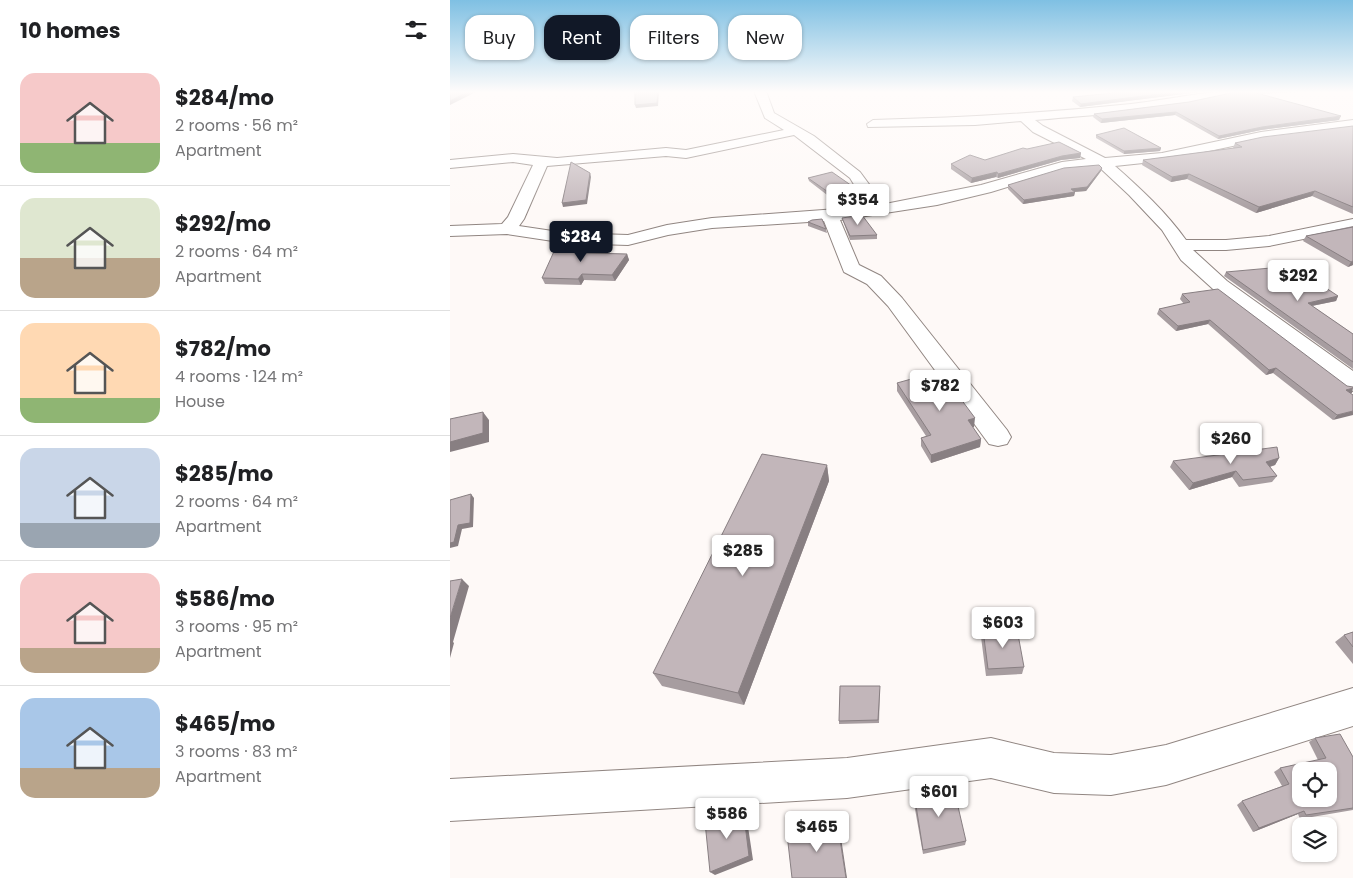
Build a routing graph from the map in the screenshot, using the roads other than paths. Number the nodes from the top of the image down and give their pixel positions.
1 (791, 132) edge
2 (797, 132) edge
3 (1044, 132) edge
4 (1292, 132) edge
5 (542, 162) junction
6 (1102, 162) junction
7 (450, 164) edge
8 (874, 211) junction
9 (830, 216) junction
10 (1353, 224) edge
11 (508, 229) junction
12 (450, 230) edge
13 (1181, 245) junction
14 (1353, 382) edge
15 (998, 437) dead end
16 (1353, 707) edge
17 (450, 800) edge

1 - 5 street
2 - 8 street
3 - 6 street
4 - 6 street
5 - 7 street
5 - 11 street
6 - 8 street
6 - 13 street
8 - 9 street
9 - 11 street
9 - 15 street
10 - 13 street
11 - 12 street
13 - 14 street
16 - 17 street

